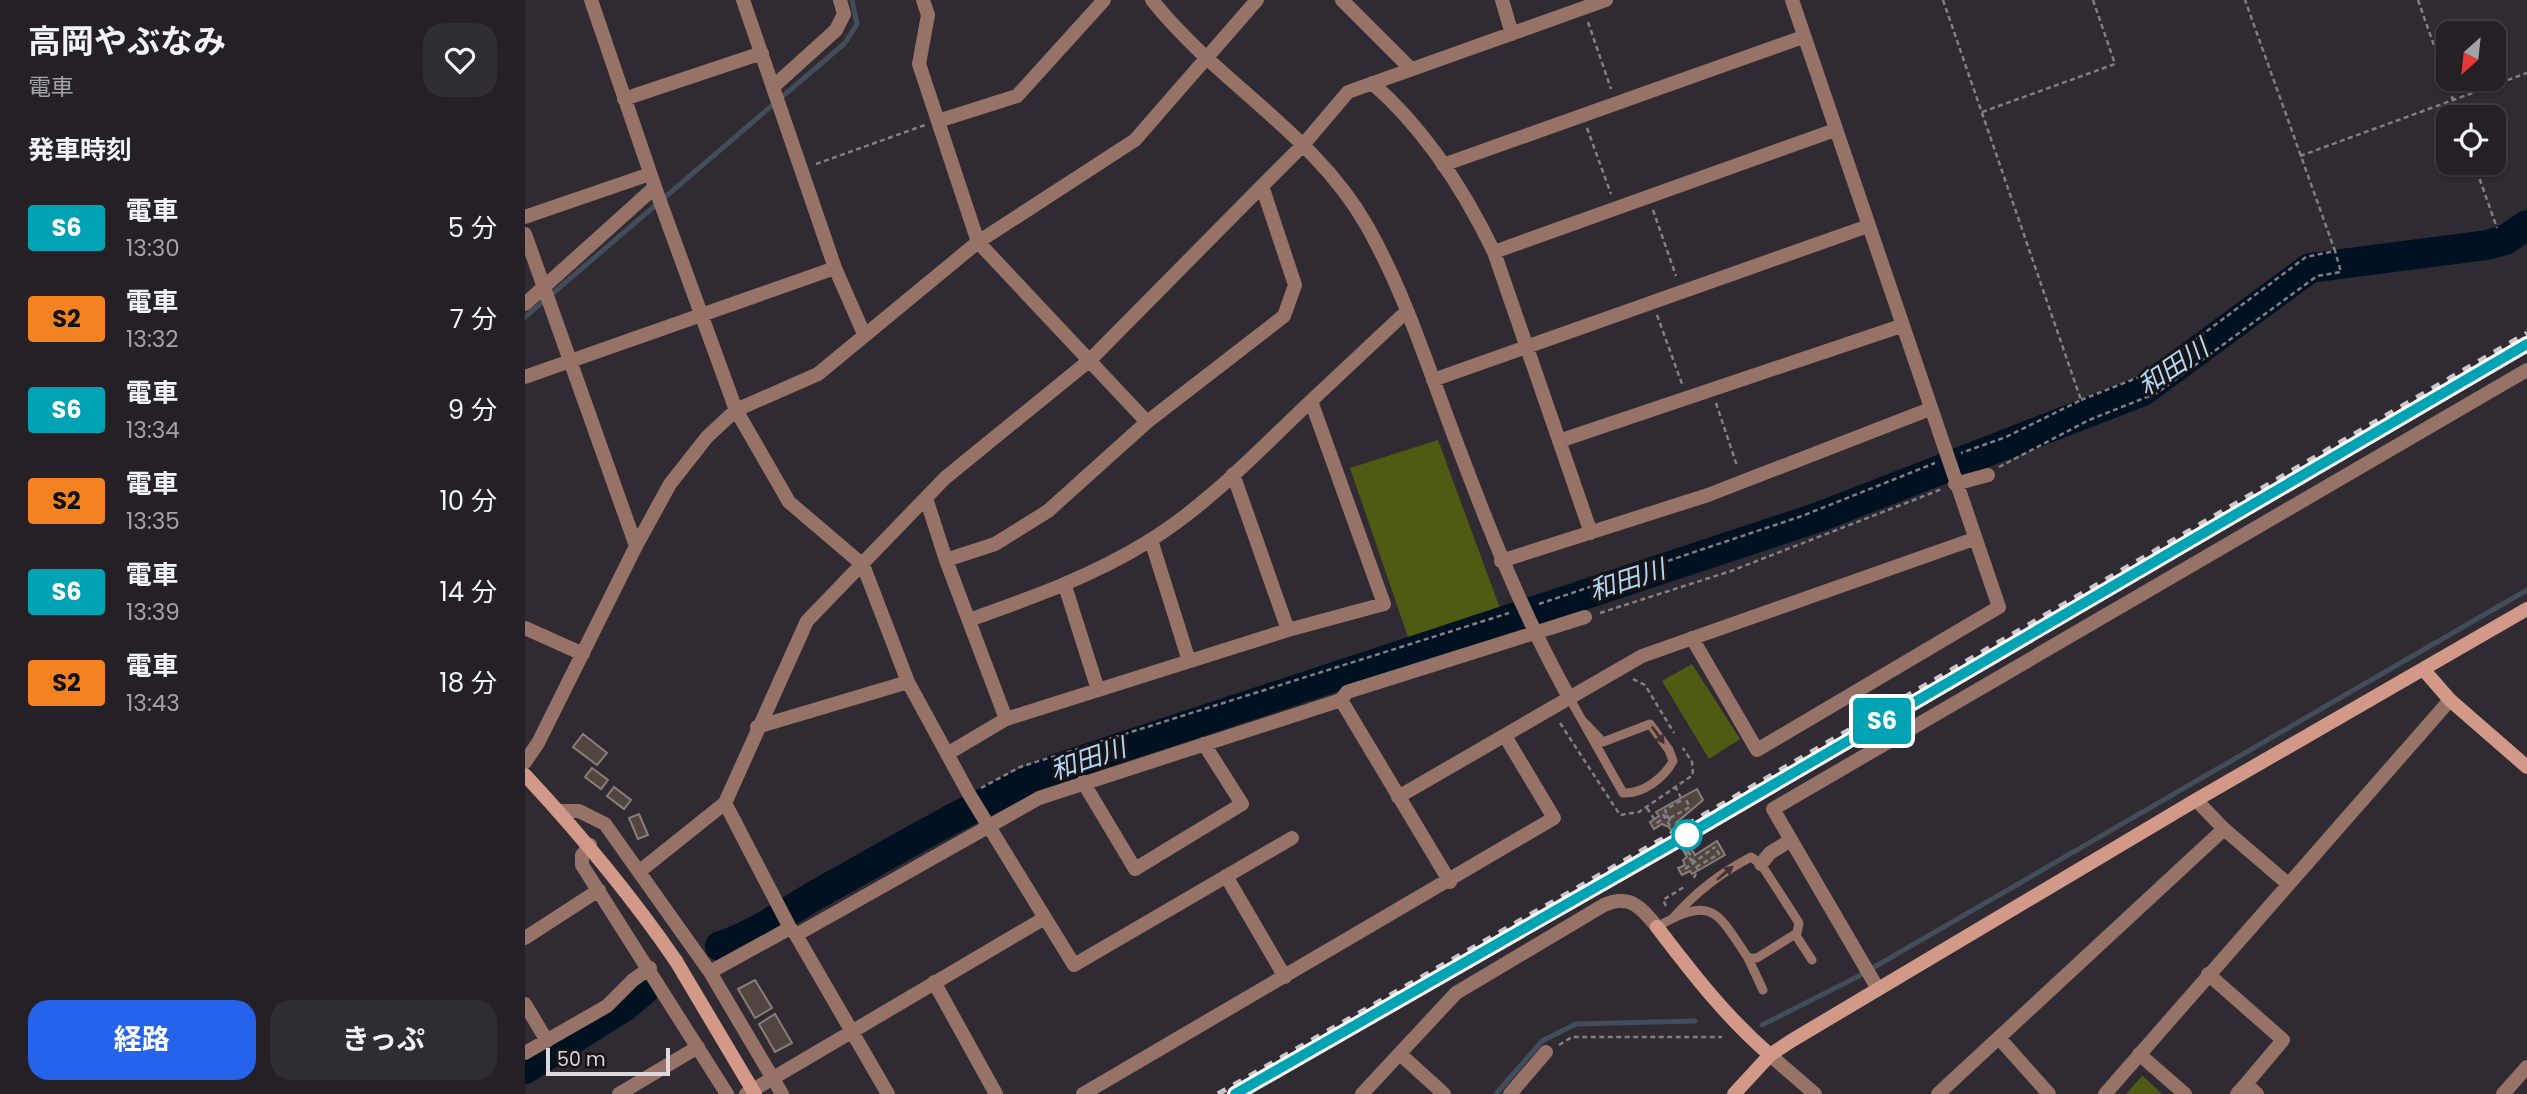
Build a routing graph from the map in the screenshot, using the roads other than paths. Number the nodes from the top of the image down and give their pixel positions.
1 (591, 0) edge
2 (744, 0) edge
3 (840, 0) edge
4 (923, 0) edge
5 (1104, 0) edge
6 (1152, 0) edge
7 (1257, 0) edge
8 (1342, 0) edge
9 (1502, 0) edge
10 (1606, 0) edge
11 (1792, 0) edge
12 (1512, 34) junction
13 (1803, 37) junction
14 (762, 53) junction
15 (1205, 59) junction
16 (1410, 68) junction
17 (1372, 83) junction
18 (774, 86) junction
19 (624, 99) junction
20 (938, 121) junction
21 (1835, 130) junction
22 (1303, 145) junction
23 (1443, 165) junction
24 (654, 185) junction
25 (1262, 186) junction
26 (525, 217) edge
27 (1868, 226) junction
28 (525, 234) edge
29 (978, 242) junction
30 (1494, 252) junction
31 (835, 268) junction
32 (544, 288) junction
33 (525, 304) edge
34 (1407, 311) junction
35 (701, 314) junction
36 (1901, 326) junction
37 (863, 334) junction
38 (1527, 346) junction
39 (1090, 360) junction
40 (568, 362) junction
41 (2527, 370) edge
42 (525, 377) edge
43 (1433, 380) junction
44 (1311, 401) junction
45 (1930, 409) junction
46 (736, 410) junction
47 (1147, 422) junction
48 (1559, 441) junction
49 (1233, 474) junction
50 (1988, 475) road end
51 (1955, 484) junction
52 (926, 498) junction
53 (1591, 533) junction
54 (1974, 539) junction
55 (1151, 540) junction
56 (636, 546) junction
57 (946, 560) junction
58 (1501, 562) junction
59 (863, 565) junction
60 (1065, 586) junction
61 (2527, 609) edge
62 (1585, 617) road end
63 (969, 620) junction
64 (525, 628) edge
65 (1287, 630) junction
66 (1535, 632) junction
67 (1692, 638) junction
68 (583, 654) junction
69 (1189, 661) junction
70 (2423, 669) junction
71 (908, 682) junction
72 (1098, 690) junction
73 (1570, 699) junction
74 (1341, 700) junction
75 (2450, 700) junction
76 (1006, 719) junction
77 (1583, 721) junction
78 (757, 727) junction
79 (1505, 736) junction
80 (1204, 744) junction
81 (947, 754) junction
82 (525, 762) edge
83 (2527, 767) edge
84 (525, 775) edge
85 (1083, 782) junction
86 (1398, 797) junction
87 (2196, 800) junction
88 (725, 803) junction
89 (559, 811) junction
90 (986, 820) junction
91 (2224, 829) junction
92 (1293, 838) dead end
93 (1791, 841) junction
94 (590, 845) junction
95 (1761, 864) junction
96 (640, 871) junction
97 (1226, 876) junction
98 (1450, 883) junction
99 (2288, 884) junction
100 (599, 890) junction
101 (1674, 917) junction
102 (1043, 919) junction
103 (1657, 928) junction
104 (792, 930) junction
105 (1795, 934) junction
106 (525, 938) edge
107 (1748, 958) junction
108 (1812, 960) dead end
109 (650, 968) junction
110 (710, 972) junction
111 (2208, 974) junction
112 (1285, 977) junction
113 (934, 982) junction
114 (1876, 984) junction
115 (1763, 990) dead end
116 (525, 1004) edge
117 (850, 1030) junction
118 (1999, 1038) junction
119 (547, 1041) junction
120 (698, 1047) junction
121 (1546, 1052) road end
122 (525, 1053) edge
123 (1400, 1054) junction
124 (2139, 1054) junction
125 (1770, 1055) junction
126 (2527, 1069) edge
127 (772, 1078) junction
128 (2246, 1091) edge
129 (751, 1093) edge
130 (619, 1094) edge
131 (727, 1094) edge
132 (782, 1094) edge
133 (888, 1094) edge
134 (996, 1094) edge
135 (1083, 1094) edge
136 (1362, 1094) edge
137 (1444, 1094) edge
138 (1510, 1094) edge
139 (1734, 1094) edge
140 (1815, 1094) edge
141 (1938, 1094) edge
142 (2049, 1094) edge
143 (2105, 1094) edge
144 (2185, 1094) edge
145 (2503, 1094) edge

1 - 19 street
2 - 14 street
3 - 18 street
4 - 20 street
5 - 20 street
6 - 15 street
7 - 15 street
8 - 16 street
9 - 12 street
10 - 12 street
11 - 13 street
12 - 16 street
13 - 21 street
13 - 23 street
14 - 18 street
14 - 19 street
15 - 22 street
15 - 29 street
16 - 17 street
17 - 22 street
17 - 23 street
18 - 31 street
19 - 24 street
20 - 29 street
21 - 27 street
21 - 30 street
22 - 25 street
22 - 34 street
23 - 30 street
24 - 26 street
24 - 32 street
24 - 35 street
25 - 39 street
25 - 47 street
27 - 36 street
27 - 38 street
28 - 32 street
29 - 37 street
29 - 39 street
30 - 38 street
31 - 35 street
31 - 37 street
32 - 33 street
32 - 40 street
34 - 43 street
34 - 44 street
35 - 40 street
35 - 46 street
36 - 45 street
36 - 48 street
37 - 46 street
38 - 43 street
38 - 48 street
39 - 47 street
39 - 52 street
40 - 42 street
40 - 56 street
41 - 93 street
43 - 58 street
44 - 49 street
44 - 65 street
45 - 51 street
45 - 53 street
46 - 56 street
46 - 59 street
47 - 57 street
48 - 53 street
49 - 55 street
49 - 65 street
50 - 51 street
51 - 54 street
52 - 57 street
52 - 59 street
53 - 58 street
54 - 67 street
54 - 67 street
55 - 60 street
55 - 69 street
56 - 68 street
57 - 63 street
58 - 66 street
59 - 71 street
59 - 78 street
60 - 63 street
60 - 72 street
61 - 70 street
62 - 66 street
63 - 76 street
64 - 68 street
65 - 69 street
66 - 73 street
66 - 74 street
67 - 73 street
68 - 82 street
69 - 72 street
70 - 75 street
70 - 87 street
71 - 78 street
71 - 81 street
72 - 76 street
73 - 77 lane
73 - 79 street
74 - 80 street
74 - 86 street
75 - 83 street
75 - 99 street
76 - 81 street
77 -> 77 lane
78 - 88 street
79 - 86 street
79 - 98 street
80 - 85 street
80 - 85 street
81 - 90 street
84 - 89 street
85 - 90 street
86 - 98 street
87 - 91 street
87 - 114 street
88 - 96 street
88 - 104 street
89 - 94 street
89 - 96 street
90 - 102 street
90 - 104 street
91 - 99 street
91 - 118 street
92 - 97 street
93 - 95 street
93 - 114 street
94 - 100 street
94 - 129 street, bridge
101 -> 95 lane
95 - 105 lane
96 - 110 street
97 - 102 street
97 - 112 street
98 - 112 street
99 - 111 street
100 - 106 street
100 - 109 street
101 - 103 lane
101 - 107 lane
102 - 113 street
103 - 123 street
103 - 125 street
104 - 110 street
104 - 117 street
105 - 107 lane
105 - 108 lane
107 - 115 lane
109 - 119 street
109 - 120 street
110 - 127 street
111 - 124 street
111 - 128 street
112 - 135 street
113 - 117 street
113 - 134 street
114 - 125 street
116 - 119 street
117 - 127 street
117 - 133 street
118 - 141 street
118 - 142 street
119 - 122 street
120 - 130 street
120 - 131 street
121 - 138 street
123 - 136 street
123 - 137 street
124 - 143 street
124 - 144 street
125 - 139 street
125 - 140 street
126 - 145 street
127 - 129 street
127 - 132 street

